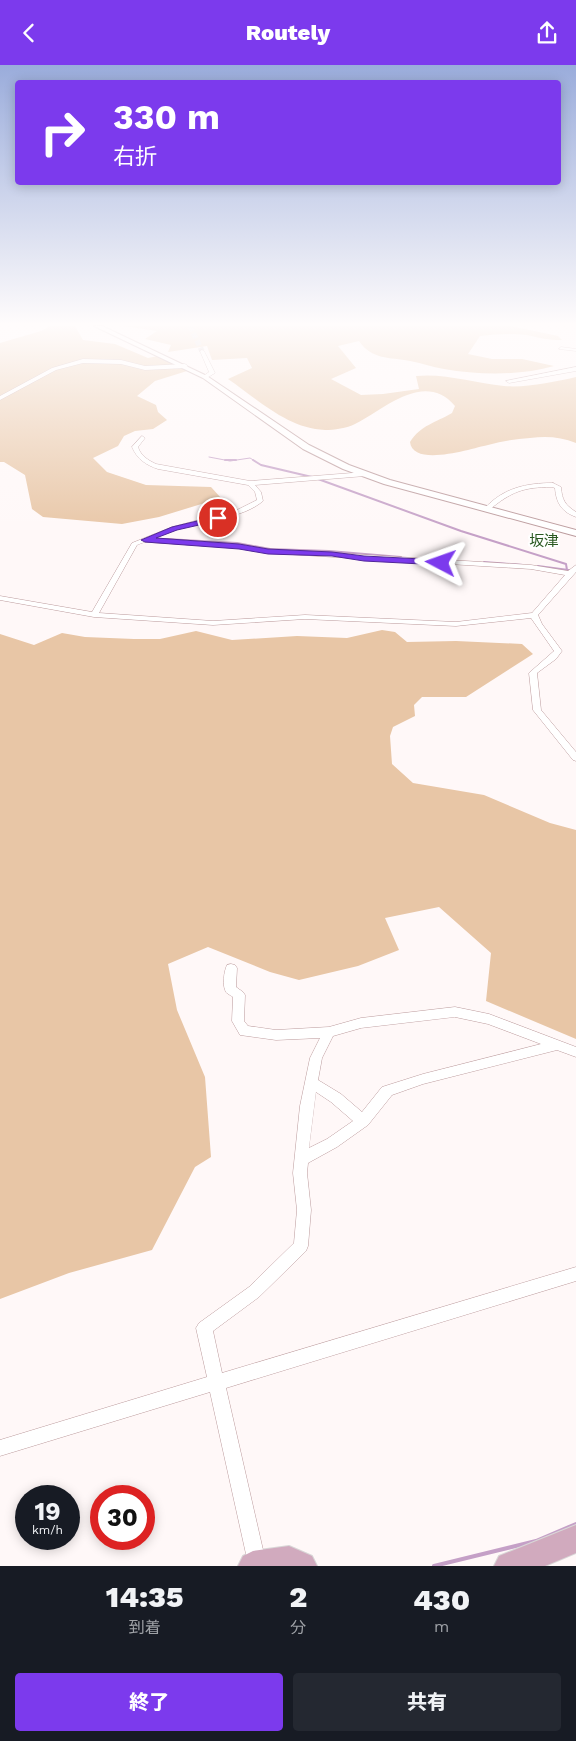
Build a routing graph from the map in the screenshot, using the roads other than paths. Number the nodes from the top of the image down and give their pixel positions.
1 (233, 396) edge
2 (142, 438) dead end
3 (365, 474) junction
4 (250, 483) junction
5 (488, 509) junction
6 (576, 515) edge
7 (576, 533) edge
8 (145, 540) junction
9 (573, 570) edge
10 (0, 599) edge
11 (94, 615) junction
12 (534, 615) junction
13 (576, 758) edge
14 (231, 969) dead end
15 (330, 1032) junction
16 (556, 1045) junction
17 (576, 1053) edge
18 (311, 1082) junction
19 (363, 1121) junction
20 (301, 1160) junction
21 (576, 1275) edge
22 (217, 1383) junction
23 (0, 1448) edge
24 (576, 1539) edge
25 (255, 1565) edge
26 (302, 1566) edge
27 (510, 1566) edge

1 - 3 street
2 - 4 street
3 - 4 street
3 - 5 street
4 - 8 street
5 - 6 street
5 - 7 street
8 - 9 street
8 - 11 street
9 - 12 street
10 - 11 street
11 - 12 street
12 - 13 street
14 - 15 street
15 - 16 street
15 - 18 street
16 - 17 street
16 - 19 street
18 - 19 street
18 - 20 street
19 - 20 street
20 - 22 street
21 - 22 street
22 - 23 street
22 - 25 street
24 - 27 main road
25 - 26 main road

